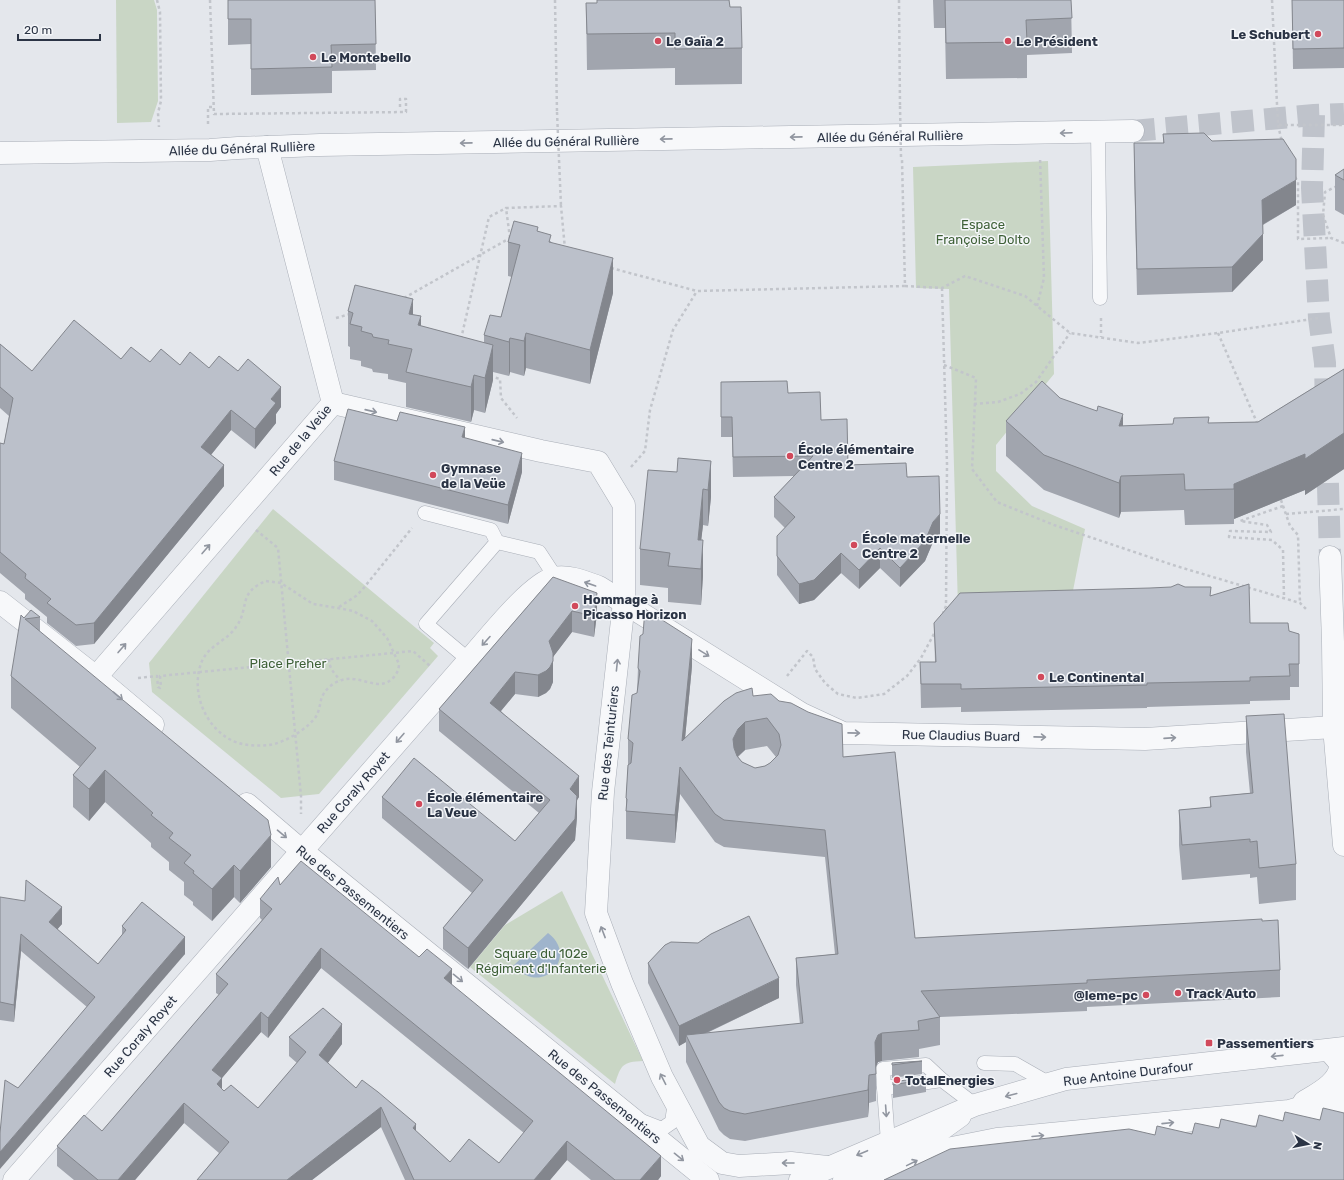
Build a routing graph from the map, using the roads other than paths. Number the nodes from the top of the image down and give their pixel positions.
1 (1133, 131) tunnel mouth
2 (1098, 132) junction
3 (267, 147) junction
4 (0, 153) edge
5 (1100, 298) dead end
6 (333, 402) junction
7 (425, 513) road end
8 (497, 542) junction
9 (1330, 557) tunnel mouth
10 (556, 578) junction
11 (0, 602) edge
12 (624, 602) junction
13 (460, 653) junction
14 (96, 677) junction
15 (1339, 724) edge
16 (167, 737) edge
17 (233, 793) edge
18 (1344, 844) edge
19 (302, 851) junction
20 (1337, 1049) edge
21 (984, 1063) dead end
22 (1050, 1084) junction
23 (1344, 1090) edge
24 (675, 1101) junction
25 (975, 1104) junction
26 (1344, 1107) edge
27 (1289, 1111) junction
28 (629, 1116) junction
29 (888, 1142) junction
30 (836, 1174) edge
31 (14, 1180) edge
32 (708, 1180) edge
33 (800, 1180) edge
34 (877, 1180) edge

1 - 2 street, Allée du Général Rullière
2 -> 3 street, Allée du Général Rullière
2 - 5 lane
3 - 4 street, Allée du Général Rullière
3 - 6 street, Rue de la Veüe
6 -> 12 street, Rue des Teinturiers
14 -> 6 street, Rue de la Veüe
7 - 8 lane
8 - 10 lane
8 - 13 lane
9 - 15 street
12 -> 10 street, Rue Coraly Royet
10 -> 13 street, Rue Coraly Royet
11 - 14 street
12 -> 15 street, Rue Claudius Buard
24 -> 12 street, Rue des Teinturiers
13 -> 19 street, Rue Coraly Royet
14 -> 16 street
15 - 18 street
17 -> 19 street, Rue des Passementiers
19 -> 28 street, Rue des Passementiers
19 - 31 street, Rue Coraly Royet
20 -> 22 street, Rue Antoine Durafour
20 - 27 street, Rue Antoine Durafour
21 - 22 lane
22 -> 25 street, Rue Antoine Durafour
23 - 27 street, Rue Antoine Durafour
24 - 28 lane
30 -> 24 street, Rue des Teinturiers
25 - 29 street, Rue Antoine Durafour
25 -> 29 lane
25 - 30 street
26 - 27 street, Rue Antoine Durafour
34 -> 27 street, Rue Antoine Durafour
28 -> 32 street, Rue des Passementiers
29 -> 30 street, Rue Antoine Durafour
30 - 33 street, Rue Antoine Durafour

